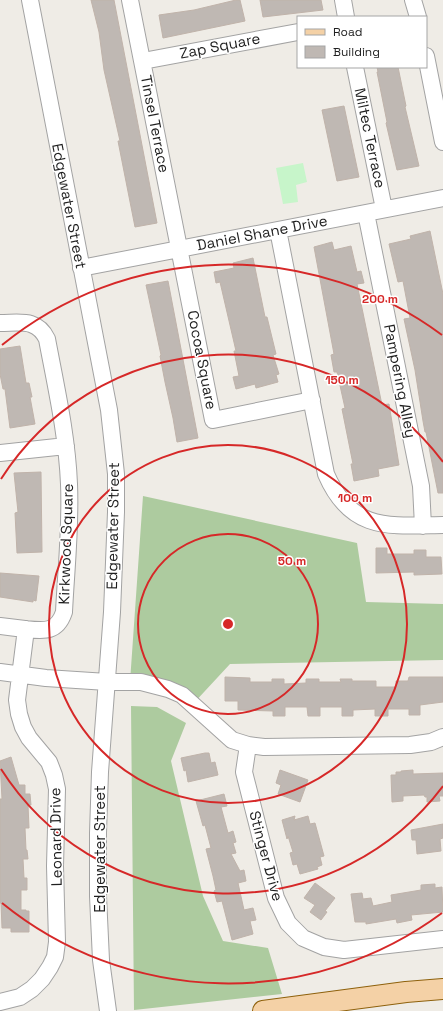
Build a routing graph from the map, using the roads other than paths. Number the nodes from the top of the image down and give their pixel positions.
1 (30, 0) edge
2 (130, 0) edge
3 (343, 0) edge
4 (413, 0) edge
5 (346, 16) edge
6 (418, 16) edge
7 (297, 32) edge
8 (143, 61) junction
9 (427, 61) edge
10 (355, 68) edge
11 (443, 142) edge
12 (443, 198) edge
13 (384, 209) junction
14 (366, 213) junction
15 (278, 230) junction
16 (180, 249) junction
17 (81, 268) junction
18 (0, 323) edge
19 (312, 400) junction
20 (66, 446) junction
21 (0, 453) edge
22 (443, 525) edge
23 (423, 526) junction
24 (0, 626) edge
25 (26, 629) junction
26 (0, 672) edge
27 (20, 674) junction
28 (106, 682) junction
29 (443, 738) edge
30 (248, 745) junction
31 (443, 939) edge
32 (443, 989) edge
33 (0, 1002) edge
34 (108, 1011) edge
35 (262, 1011) edge

1 - 17 street, Edgewater Street
2 - 8 street, Tinsel Terrace
3 - 5 street
4 - 6 street
7 - 8 street, Zap Square
8 - 16 street, Tinsel Terrace
9 - 11 street
10 - 13 street, Miltec Terrace
12 - 13 street, Daniel Shane Drive
13 - 14 street, Daniel Shane Drive
14 - 15 street, Daniel Shane Drive
14 - 23 street, Pampering Alley
15 - 16 street, Daniel Shane Drive
15 - 19 street
16 - 17 street, Daniel Shane Drive
16 - 19 street, Cocoa Square
17 - 28 street, Edgewater Street
18 - 20 street, Kirkwood Square
19 - 23 street
20 - 21 street
20 - 25 street, Kirkwood Square
22 - 23 street
24 - 25 street, Kirkwood Square
25 - 27 street, Leonard Drive
26 - 27 street
27 - 28 street
27 - 33 street, Leonard Drive
28 - 30 street
28 - 34 street, Edgewater Street
29 - 30 street
30 - 31 street, Stinger Drive
32 - 35 main road

